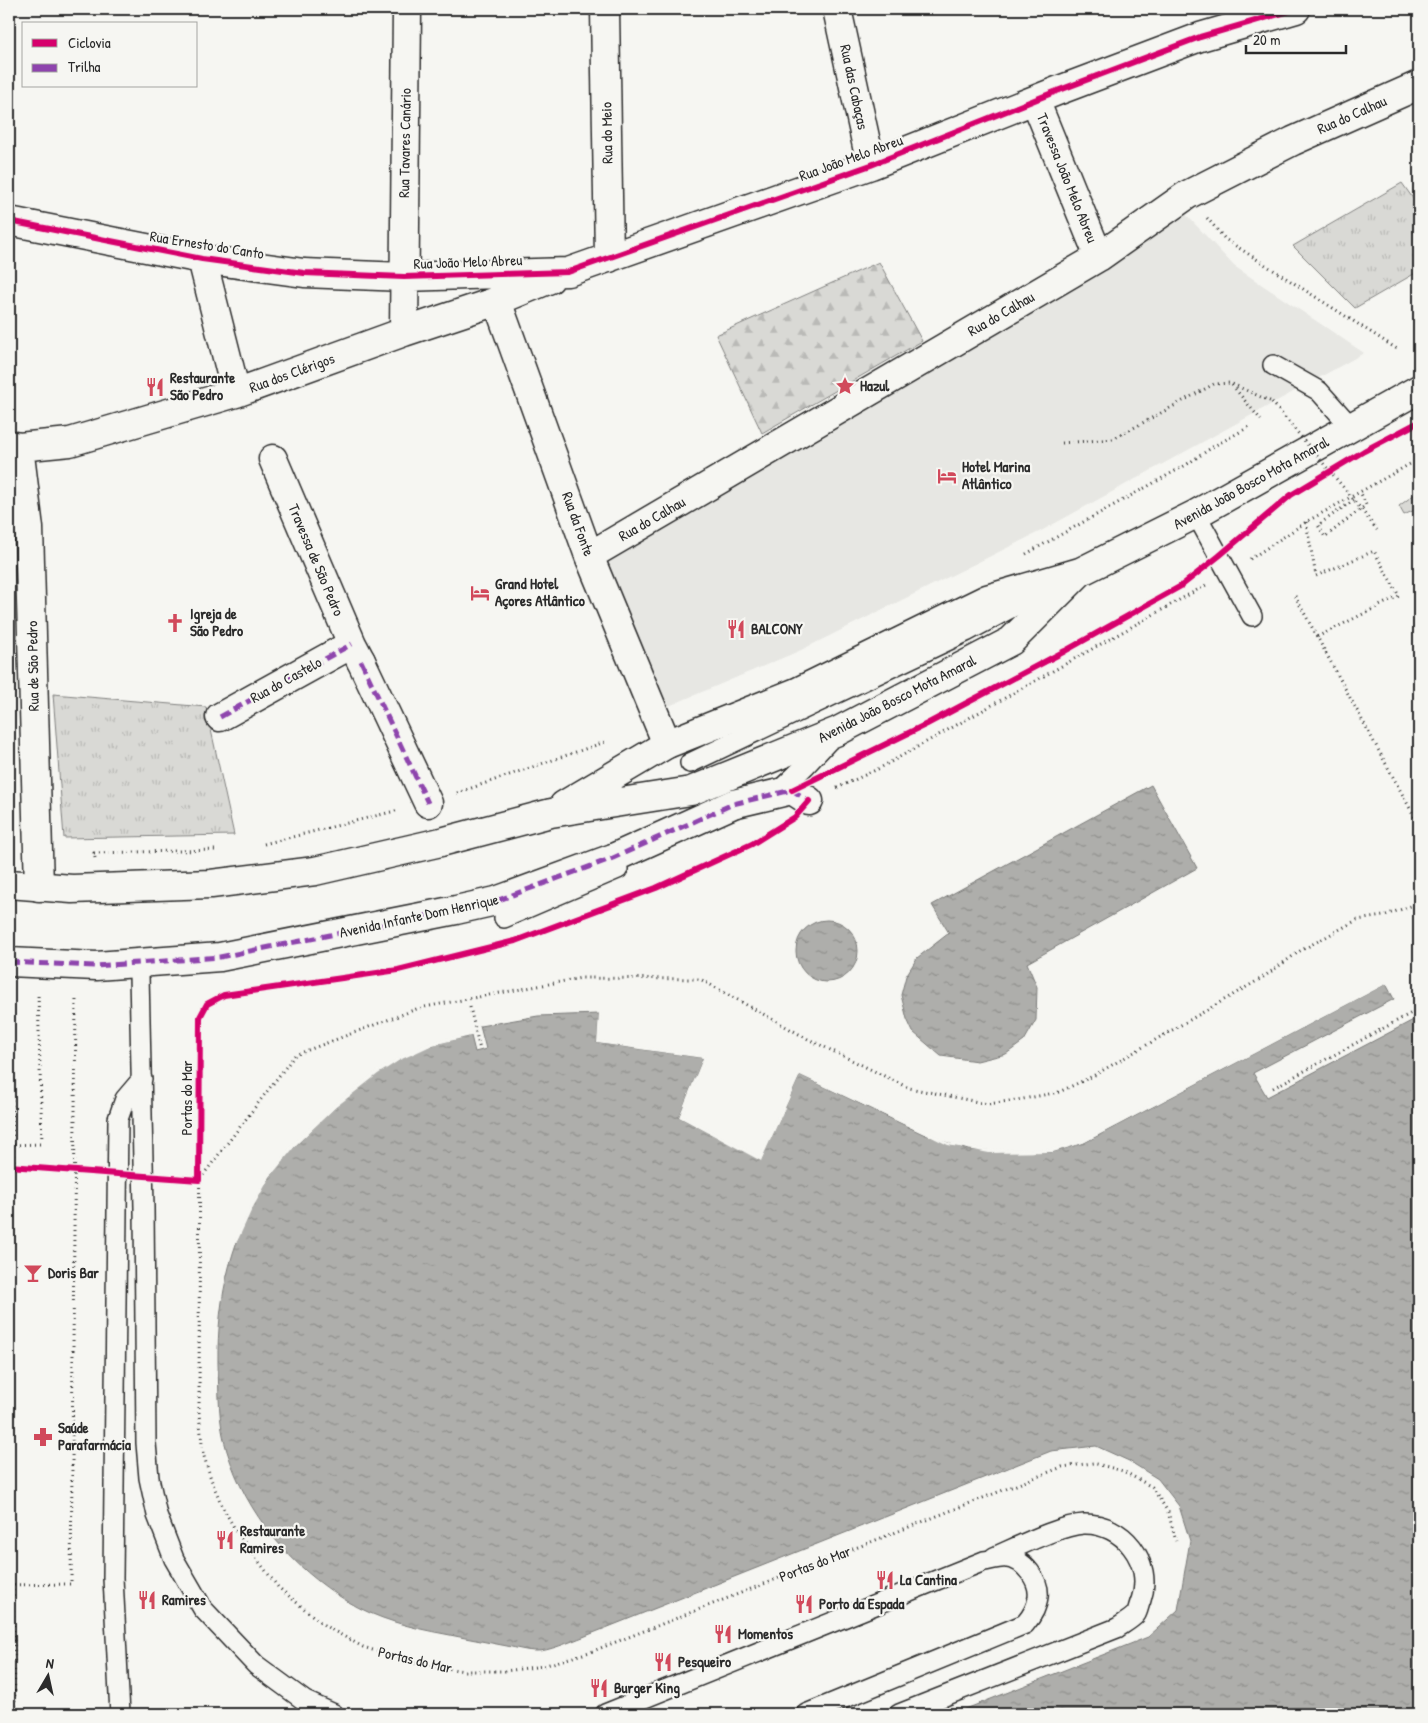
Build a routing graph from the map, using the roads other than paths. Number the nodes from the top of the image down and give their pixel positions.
1 (407, 9) edge
2 (605, 9) edge
3 (838, 9) edge
4 (1296, 9) edge
5 (1419, 85) edge
6 (1035, 100) junction
7 (871, 165) junction
8 (9, 222) edge
9 (1099, 257) junction
10 (609, 258) junction
11 (202, 259) junction
12 (568, 272) junction
13 (404, 277) junction
14 (497, 301) junction
15 (404, 332) junction
16 (1273, 365) dead end
17 (1419, 389) edge
18 (236, 393) junction
19 (1351, 427) junction
20 (14, 446) edge
21 (273, 459) dead end
22 (1196, 514) junction
23 (589, 556) junction
24 (1080, 572) junction
25 (1252, 616) dead end
26 (356, 653) junction
27 (220, 717) dead end
28 (838, 731) junction
29 (667, 744) junction
30 (690, 763) dead end
31 (776, 794) junction
32 (809, 800) road end
33 (428, 803) dead end
34 (551, 813) junction
35 (9, 884) edge
36 (39, 887) junction
37 (504, 918) dead end
38 (9, 962) edge
39 (139, 974) dead end
40 (142, 1079) junction
41 (984, 1561) junction
42 (120, 1714) edge
43 (334, 1714) edge
44 (605, 1714) edge
45 (806, 1714) edge
46 (899, 1714) edge

1 - 13 street, Rua Tavares Canário
2 - 10 street, Rua do Meio
3 - 7 street, Rua das Cabaças
4 - 6 street, Rua João Melo Abreu
5 - 9 street, Rua do Calhau
6 - 7 street, Rua João Melo Abreu
6 - 9 street, Travessa João Melo Abreu
7 - 10 street, Rua João Melo Abreu
8 - 11 street, Rua Ernesto do Canto
9 - 23 street, Rua do Calhau
10 - 12 street, Rua João Melo Abreu
11 - 13 street, Rua Ernesto do Canto
11 - 18 street
12 - 13 street, Rua João Melo Abreu
12 - 14 street, Rua dos Clérigos
13 - 15 street, Rua Tavares Canário
14 - 15 street, Rua dos Clérigos
14 - 23 street, Rua da Fonte
15 - 18 street, Rua dos Clérigos
16 - 19 lane
17 - 19 street, Avenida João Bosco Mota Amaral
18 - 20 street, Rua dos Clérigos
19 - 22 street, Avenida João Bosco Mota Amaral
20 - 36 street, Rua de São Pedro
21 - 26 street, Travessa de São Pedro
22 - 24 street, Avenida João Bosco Mota Amaral
22 - 25 lane
23 - 29 street, Rua da Fonte
24 - 28 street, Avenida João Bosco Mota Amaral
24 - 29 street, Avenida João Bosco Mota Amaral
24 - 30 lane
26 - 27 street, Rua do Castelo
26 - 33 street, Travessa de São Pedro
28 - 31 lane
28 - 34 street, Avenida João Bosco Mota Amaral
29 - 34 street
31 - 32 street, Avenida Infante Dom Henrique
31 - 37 lane
31 - 38 street, Avenida Infante Dom Henrique
34 - 36 street
35 - 36 street
39 - 40 lane
40 - 42 lane
40 - 43 lane
41 - 44 lane
41 - 45 lane
41 - 46 lane

